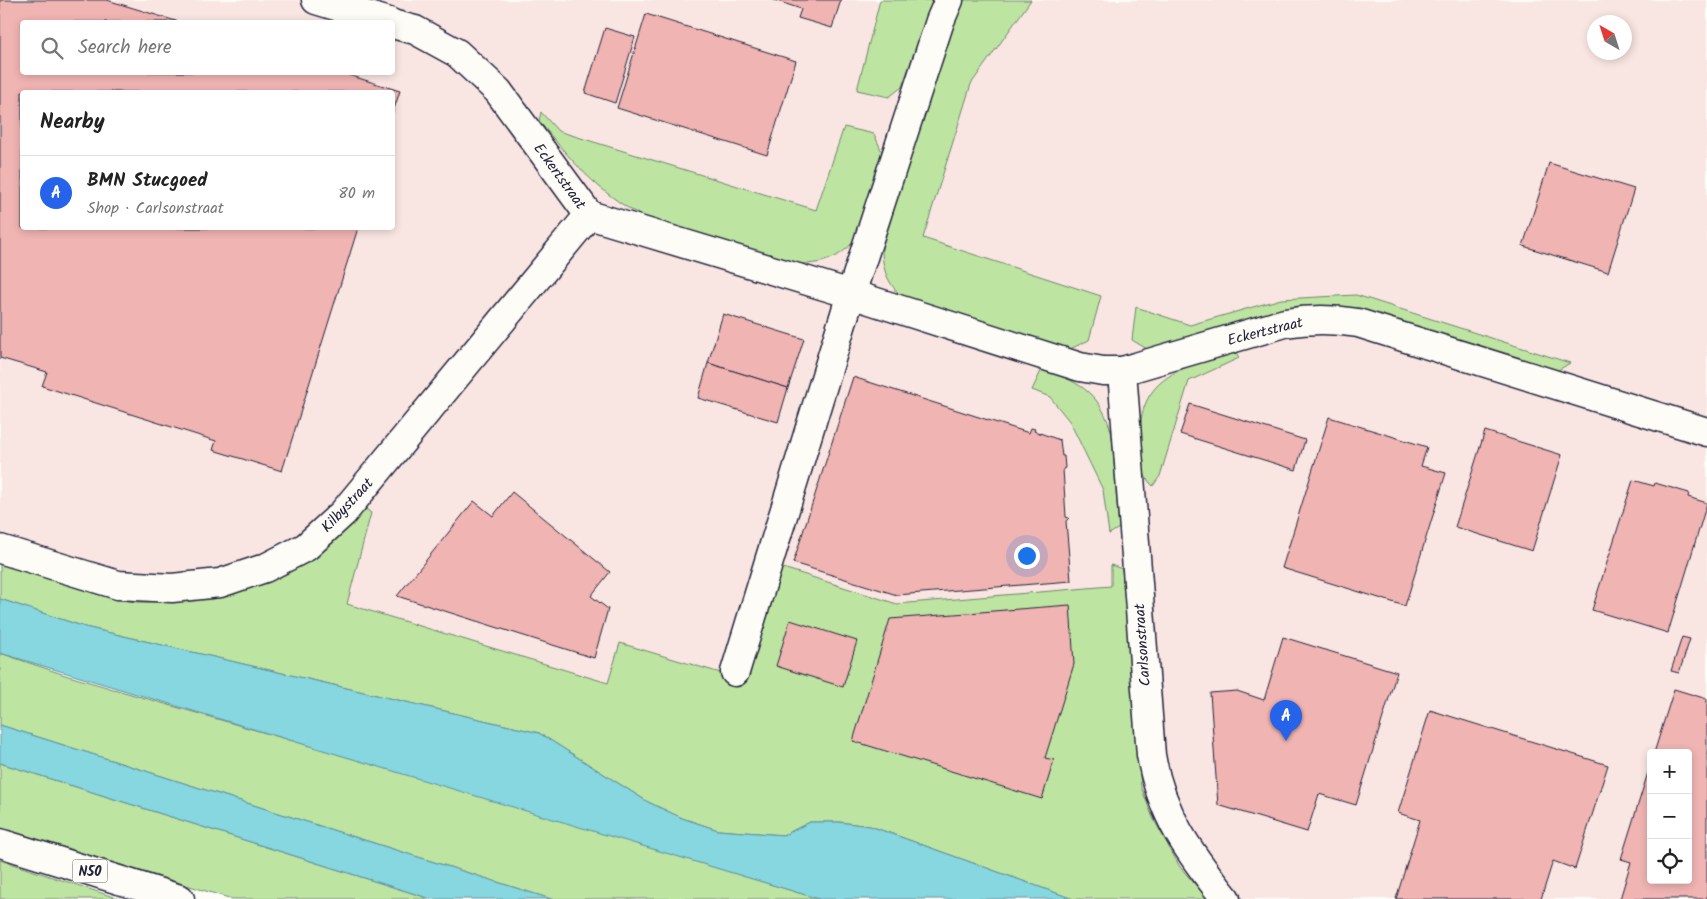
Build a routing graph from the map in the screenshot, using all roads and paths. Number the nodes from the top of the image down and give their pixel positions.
1 (316, 0) edge
2 (949, 0) edge
3 (381, 20) edge
4 (395, 24) edge
5 (589, 215) junction
6 (852, 294) junction
7 (1122, 371) junction
8 (1707, 432) edge
9 (0, 549) edge
10 (735, 672) dead end
11 (0, 843) edge
12 (180, 899) edge
13 (1226, 899) edge

1 - 3 main road, Eckertstraat
2 - 6 main road
4 - 5 main road, Eckertstraat
5 - 6 main road, Eckertstraat
5 - 9 main road, Kilbystraat
6 - 7 main road, Eckertstraat
6 - 10 main road
7 - 8 main road, Eckertstraat
7 - 13 main road, Carlsonstraat
11 - 12 main road, N50

